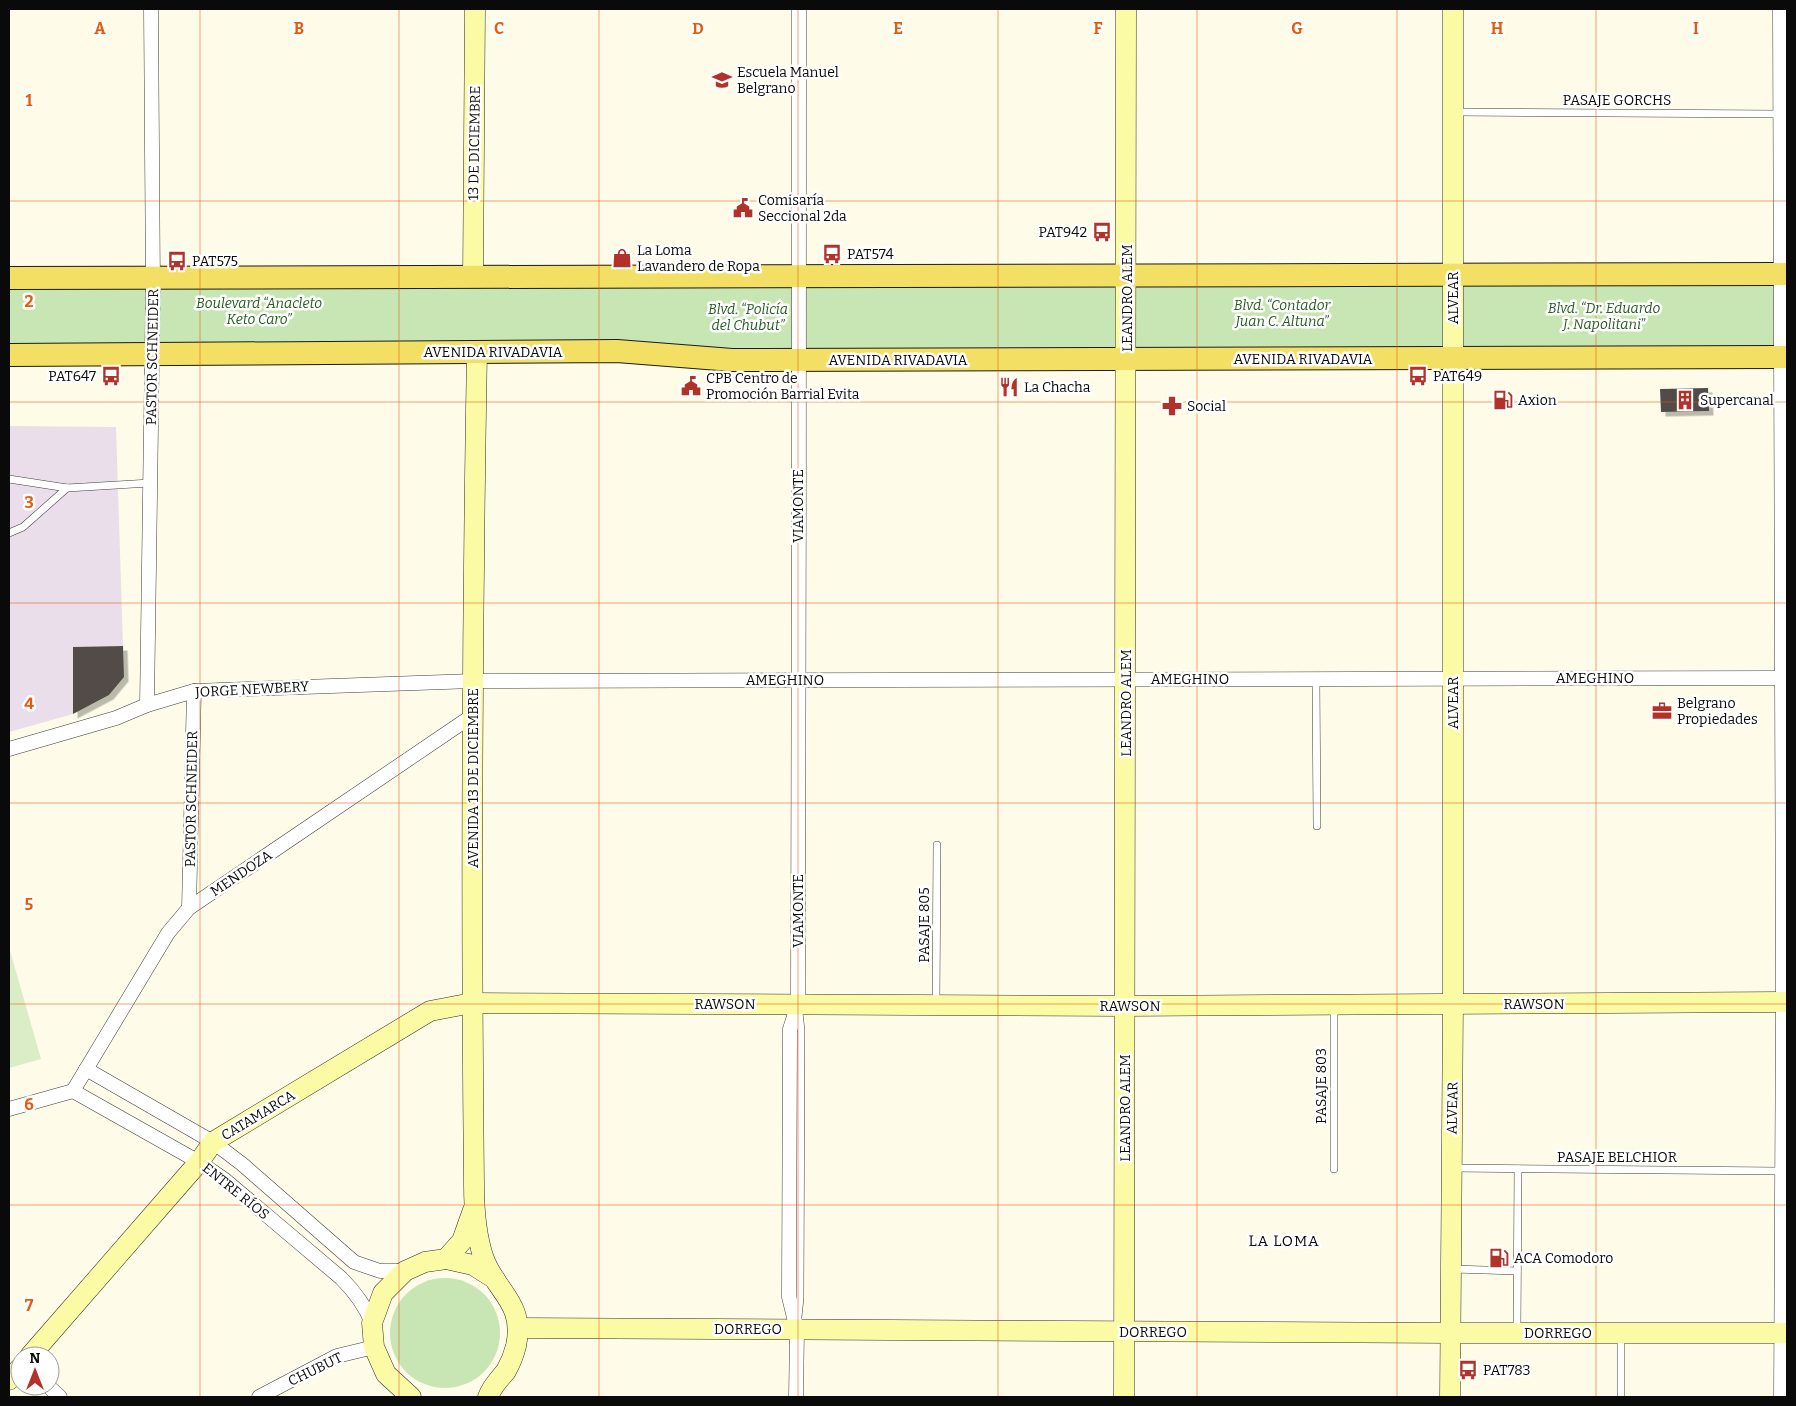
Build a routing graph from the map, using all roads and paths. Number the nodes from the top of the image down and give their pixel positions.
1 (151, 9) edge
2 (475, 9) edge
3 (798, 9) edge
4 (1126, 9) edge
5 (1453, 9) edge
6 (1780, 9) edge
7 (1453, 112) junction
8 (1783, 118) edge
9 (1784, 172) edge
10 (1784, 274) edge
11 (1126, 275) junction
12 (1452, 275) junction
13 (801, 276) junction
14 (473, 277) junction
15 (9, 278) edge
16 (153, 279) junction
17 (477, 351) junction
18 (152, 354) junction
19 (9, 355) edge
20 (1452, 358) junction
21 (1784, 358) edge
22 (1127, 359) junction
23 (799, 360) junction
24 (9, 479) edge
25 (150, 483) junction
26 (67, 488) junction
27 (1784, 515) edge
28 (9, 534) edge
29 (1452, 678) junction
30 (1785, 678) edge
31 (1126, 679) junction
32 (1316, 679) junction
33 (797, 680) junction
34 (473, 681) junction
35 (194, 691) junction
36 (147, 705) junction
37 (472, 716) junction
38 (9, 749) edge
39 (1317, 826) dead end
40 (937, 845) dead end
41 (189, 908) junction
42 (1785, 1002) edge
43 (472, 1003) junction
44 (798, 1004) junction
45 (1334, 1004) junction
46 (1452, 1004) junction
47 (936, 1005) junction
48 (1125, 1006) junction
49 (86, 1069) junction
50 (73, 1091) junction
51 (9, 1109) edge
52 (213, 1142) junction
53 (199, 1162) junction
54 (1451, 1168) junction
55 (1334, 1169) dead end
56 (1518, 1169) junction
57 (1782, 1171) junction
58 (474, 1205) junction
59 (446, 1259) junction
60 (1450, 1269) junction
61 (405, 1271) junction
62 (1517, 1271) junction
63 (496, 1280) junction
64 (372, 1323) junction
65 (518, 1328) junction
66 (797, 1330) junction
67 (1124, 1332) junction
68 (1450, 1333) junction
69 (1517, 1333) junction
70 (1621, 1333) junction
71 (1784, 1333) edge
72 (39, 1346) edge
73 (374, 1347) junction
74 (490, 1393) edge
75 (412, 1396) edge
76 (259, 1397) edge
77 (473, 1397) edge
78 (796, 1397) edge
79 (1124, 1397) edge
80 (1450, 1397) edge
81 (1621, 1397) edge
82 (1781, 1397) edge

1 - 16 street, PASTOR SCHNEIDER
2 - 14 main road, 13 DE DICIEMBRE
3 - 13 street, VIAMONTE
4 - 11 main road, LEANDRO ALEM
5 - 7 main road, ALVEAR
6 - 8 street
7 - 8 lane, PASAJE GORCHS
7 - 12 main road, ALVEAR
8 - 9 street
9 - 10 street
10 - 12 main road
10 - 21 street
11 - 12 main road
11 - 13 main road
11 - 22 main road, LEANDRO ALEM
12 - 20 main road, ALVEAR
13 - 14 main road
13 - 23 street, VIAMONTE
14 - 16 main road
15 - 16 main road
16 - 18 street, PASTOR SCHNEIDER
17 - 18 main road, AVENIDA RIVADAVIA
17 - 23 main road, AVENIDA RIVADAVIA
17 - 34 main road, AVENIDA 13 DE DICIEMBRE
18 - 19 main road, AVENIDA RIVADAVIA
18 - 25 street, PASTOR SCHNEIDER
20 - 21 main road, AVENIDA RIVADAVIA
20 - 22 main road, AVENIDA RIVADAVIA
20 - 29 main road, ALVEAR
21 - 27 street
22 - 23 main road, AVENIDA RIVADAVIA
22 - 31 main road, LEANDRO ALEM
23 - 33 street, VIAMONTE
24 - 26 lane
25 - 26 lane
25 - 36 street, PASTOR SCHNEIDER
26 - 28 lane
27 - 30 street
29 - 30 street, AMEGHINO
29 - 32 street, AMEGHINO
29 - 46 main road, ALVEAR
30 - 42 street
31 - 32 street, AMEGHINO
31 - 33 street, AMEGHINO
31 - 48 main road, LEANDRO ALEM
32 - 39 lane
33 - 34 street, AMEGHINO
33 - 44 street, VIAMONTE
34 - 35 street, JORGE NEWBERY
34 - 37 main road, AVENIDA 13 DE DICIEMBRE
35 - 36 street, JORGE NEWBERY
35 - 41 street, PASTOR SCHNEIDER
36 - 38 street, JORGE NEWBERY
37 - 41 street, MENDOZA
37 - 43 main road, AVENIDA 13 DE DICIEMBRE
40 - 47 lane, PASAJE 805
41 - 49 street, MENDOZA
42 - 46 main road, RAWSON
42 - 57 street
43 - 44 main road, RAWSON
43 - 52 main road, CATAMARCA
43 - 58 main road, AVENIDA 13 DE DICIEMBRE
44 - 47 main road, RAWSON
44 - 66 street, VIAMONTE
45 - 46 main road, RAWSON
45 - 48 main road, RAWSON
45 - 55 lane, PASAJE 803
46 - 54 main road, ALVEAR
47 - 48 main road, RAWSON
48 - 67 main road, LEANDRO ALEM
49 - 50 street, MENDOZA
49 - 52 street, ENTRE RÍOS
50 - 51 street
50 - 53 street, ENTRE RÍOS
52 - 53 main road, CATAMARCA
52 - 61 street, ENTRE RÍOS
53 - 64 street, ENTRE RÍOS
53 - 72 main road, CATAMARCA
54 - 56 lane, PASAJE BELCHIOR
54 - 60 main road, ALVEAR
56 - 57 lane, PASAJE BELCHIOR
56 - 62 lane
57 - 71 street
58 - 59 main road
58 - 63 main road
59 - 61 main road
59 - 63 main road
60 - 62 lane
60 - 68 main road, ALVEAR
61 - 64 main road
62 - 69 lane
63 - 65 main road
64 - 73 main road
65 - 66 main road, DORREGO
65 - 74 main road
66 - 67 main road, DORREGO
66 - 78 street, VIAMONTE
67 - 68 main road, DORREGO
67 - 79 main road, LEANDRO ALEM
68 - 69 main road, DORREGO
68 - 80 main road, ALVEAR
69 - 70 main road, DORREGO
70 - 71 main road, DORREGO
70 - 81 lane
71 - 82 street
73 - 75 main road
73 - 76 street, CHUBUT
74 - 77 main road

